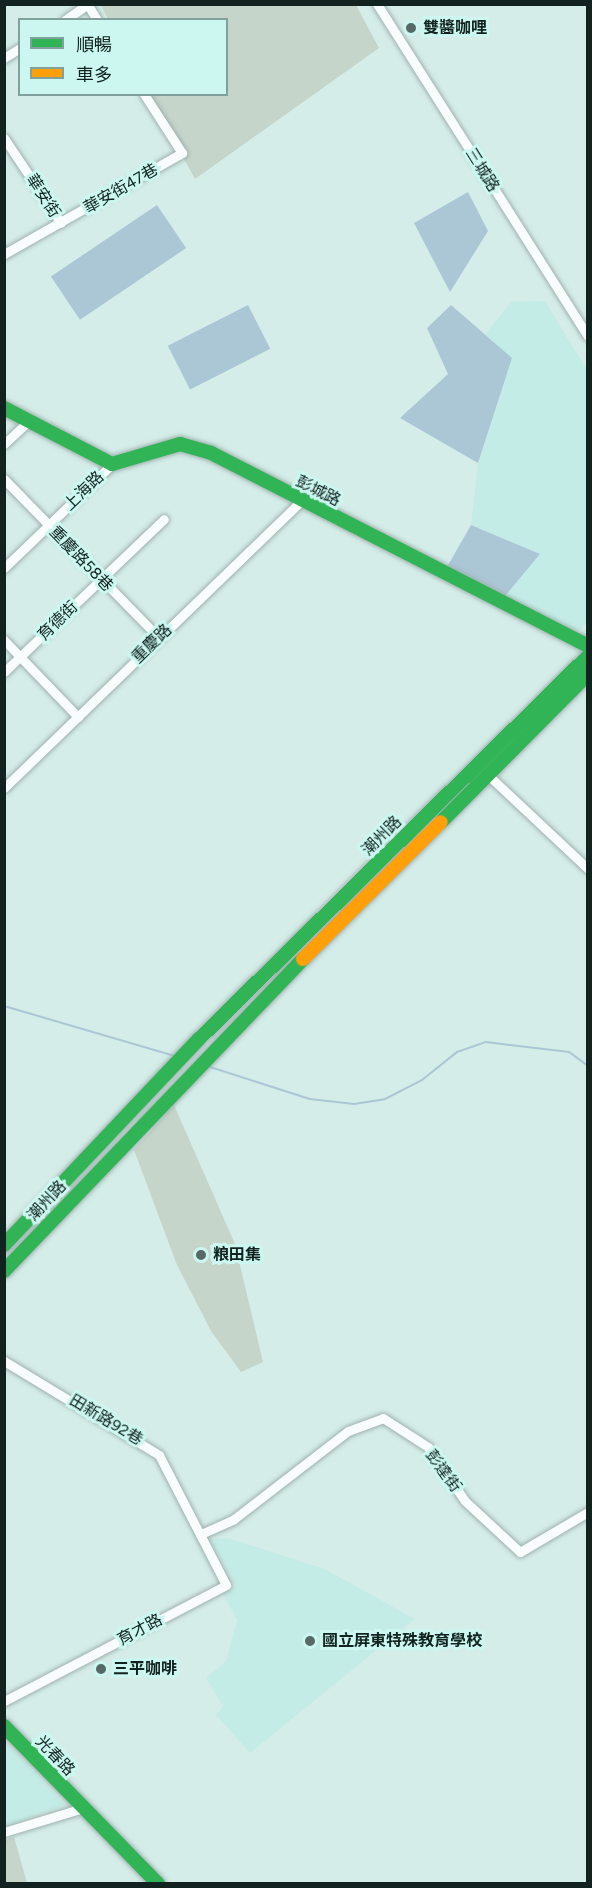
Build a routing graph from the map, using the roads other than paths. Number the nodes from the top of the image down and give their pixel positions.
1 (377, 4) edge
2 (88, 5) edge
3 (68, 18) edge
4 (96, 18) edge
5 (18, 49) edge
6 (4, 58) edge
7 (145, 96) edge
8 (4, 138) edge
9 (61, 223) junction
10 (4, 254) edge
11 (588, 336) edge
12 (4, 408) edge
13 (28, 422) junction
14 (4, 444) edge
15 (112, 464) junction
16 (4, 479) edge
17 (301, 501) junction
18 (164, 519) dead end
19 (49, 525) junction
20 (4, 568) edge
21 (101, 580) junction
22 (159, 638) junction
23 (4, 640) edge
24 (588, 646) edge
25 (20, 657) junction
26 (588, 657) edge
27 (4, 672) edge
28 (588, 674) edge
29 (78, 717) junction
30 (488, 775) junction
31 (4, 788) edge
32 (588, 869) edge
33 (4, 1245) edge
34 (4, 1271) edge
35 (4, 1361) edge
36 (588, 1512) edge
37 (201, 1534) junction
38 (4, 1701) edge
39 (4, 1726) edge
40 (82, 1808) junction
41 (4, 1832) edge
42 (158, 1884) edge

1 - 11 street, 三城路
2 - 3 street
2 - 4 street
5 - 6 street
7 - 9 street, 華安街47巷
8 - 9 street, 華安街
9 - 10 street, 華安街47巷
12 - 13 main road
13 - 14 street
13 - 15 main road
15 - 17 main road, 彭城路
15 - 19 street, 上海路
16 - 19 street, 重慶路58巷
17 - 22 street, 重慶路
17 - 24 main road, 彭城路
18 - 21 street, 育德街
19 - 20 street, 上海路
19 - 21 street, 重慶路58巷
21 - 22 street, 重慶路58巷
21 - 25 street, 育德街
22 - 29 street, 重慶路
23 - 25 street
25 - 27 street, 育德街
25 - 29 street
26 - 33 main road, 潮州路
28 - 30 main road, 潮州路
29 - 31 street, 重慶路
30 - 32 street
30 - 34 main road, 潮州路
35 - 37 street, 田新路92巷
36 - 37 street, 彭達街
37 - 38 street, 育才路
39 - 40 main road, 光春路
40 - 41 street
40 - 42 main road, 光春路

